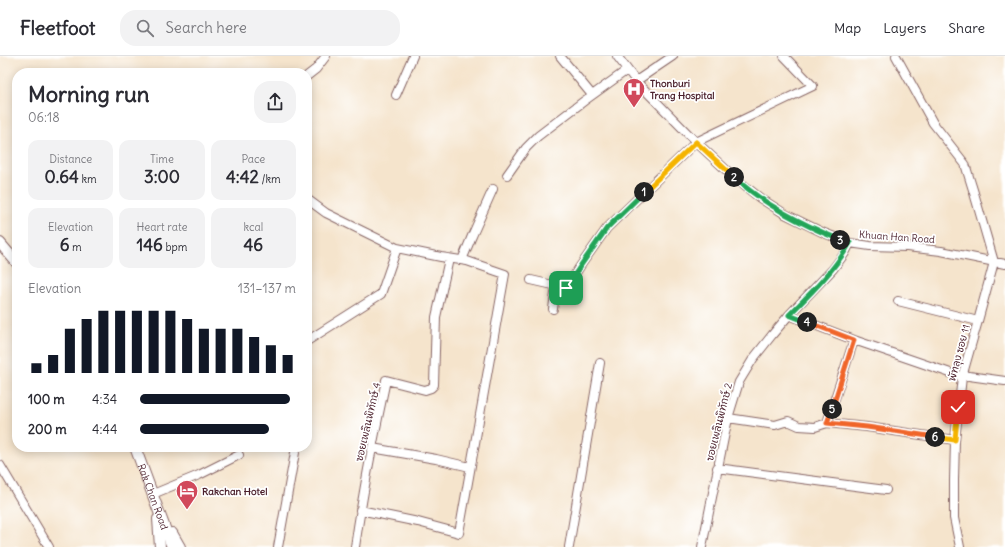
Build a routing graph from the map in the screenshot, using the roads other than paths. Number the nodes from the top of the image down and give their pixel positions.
1 (326, 56) edge
2 (413, 56) edge
3 (560, 56) edge
4 (617, 56) edge
5 (673, 56) edge
6 (784, 56) edge
7 (896, 56) edge
8 (627, 70) junction
9 (312, 72) edge
10 (636, 81) junction
11 (396, 95) dead end
12 (592, 95) junction
13 (696, 142) junction
14 (507, 175) dead end
15 (493, 189) dead end
16 (312, 203) edge
17 (0, 243) edge
18 (850, 243) junction
19 (397, 248) junction
20 (12, 257) edge
21 (449, 259) junction
22 (462, 260) junction
23 (994, 262) junction
24 (1005, 264) edge
25 (531, 280) dead end
26 (556, 286) junction
27 (898, 301) dead end
28 (553, 309) dead end
29 (789, 315) junction
30 (978, 321) junction
31 (312, 338) edge
32 (854, 340) junction
33 (600, 363) dead end
34 (962, 376) junction
35 (1005, 381) edge
36 (728, 418) junction
37 (827, 423) junction
38 (955, 440) junction
39 (372, 448) junction
40 (139, 452) edge
41 (295, 452) edge
42 (239, 455) dead end
43 (0, 465) edge
44 (470, 467) junction
45 (717, 468) junction
46 (886, 490) dead end
47 (152, 494) junction
48 (157, 507) junction
49 (360, 510) junction
50 (49, 547) edge
51 (160, 547) edge
52 (172, 547) edge
53 (180, 547) edge
54 (278, 547) edge
55 (355, 547) edge
56 (569, 547) edge
57 (702, 547) edge
58 (960, 547) edge

1 - 9 street
2 - 11 street
3 - 12 street
4 - 8 street, Khuan Han Road
5 - 10 street
6 - 13 street
7 - 23 street
8 - 10 street, Khuan Han Road
8 - 12 street
10 - 13 street, Khuan Han Road
12 - 14 street
13 - 18 street, Khuan Han Road
13 - 26 street
15 - 22 street
16 - 19 street
17 - 20 main road
18 - 23 street, Khuan Han Road
18 - 29 street, ซอยเพลินพิทักษ์ 2
19 - 21 street
19 - 31 street
21 - 22 street
21 - 39 street, ซอยเพลินพิทักษ์ 4
22 - 44 street
23 - 24 street, Khuan Han Road
23 - 30 street, พัทลุง ซอย 11
25 - 26 street
26 - 28 street
27 - 30 street
29 - 32 street
29 - 36 street, ซอยเพลินพิทักษ์ 2
30 - 34 street, พัทลุง ซอย 11
32 - 34 street
32 - 37 street
33 - 56 street
34 - 35 street
34 - 38 street, พัทลุง ซอย 11
36 - 37 street
36 - 45 street, ซอยเพลินพิทักษ์ 2
37 - 38 street
38 - 58 street, พัทลุง ซอย 11
39 - 44 street
39 - 49 street, ซอยเพลินพิทักษ์ 4
40 - 47 main road, Rak Chan Road
41 - 54 street
42 - 47 street
43 - 50 street
44 - 49 street
45 - 46 street
45 - 57 street, ซอยเพลินพิทักษ์ 2
47 - 48 main road, Rak Chan Road
48 - 51 main road
48 - 52 main road, Rak Chan Road
48 - 53 main road
49 - 55 street, ซอยเพลินพิทักษ์ 4

